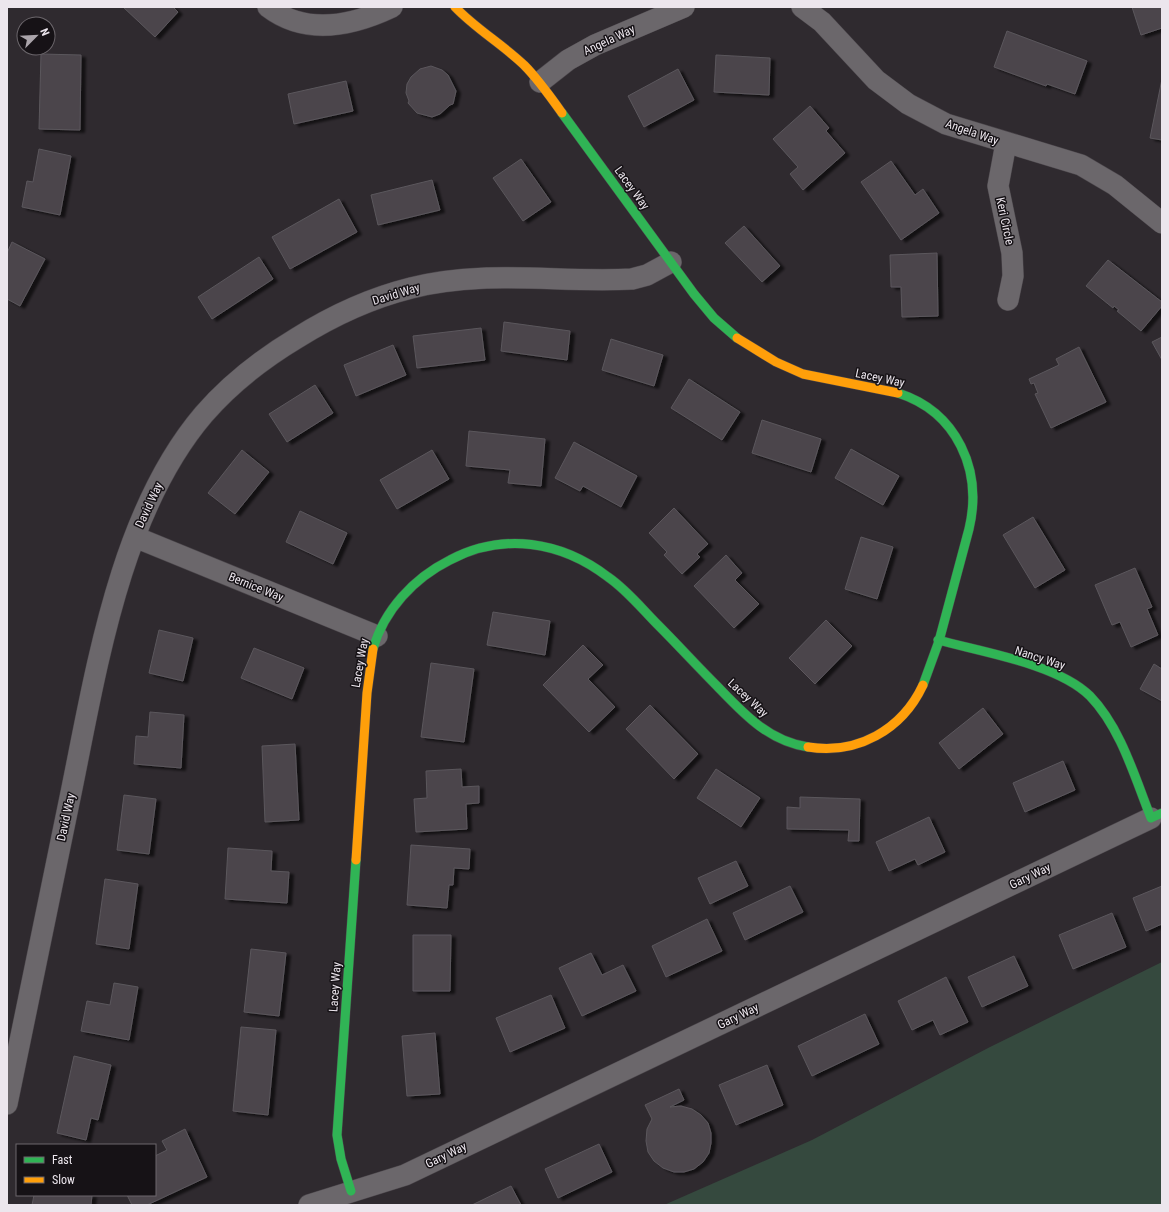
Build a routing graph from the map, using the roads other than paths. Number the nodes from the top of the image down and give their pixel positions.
1 (268, 7) edge
2 (392, 7) edge
3 (455, 7) edge
4 (684, 7) edge
5 (802, 7) edge
6 (540, 82) junction
7 (1006, 143) junction
8 (1162, 223) edge
9 (671, 262) junction
10 (1008, 300) dead end
11 (135, 537) junction
12 (377, 636) junction
13 (938, 640) junction
14 (1157, 816) edge
15 (7, 1104) edge
16 (351, 1191) junction
17 (309, 1205) edge

1 - 2 street
3 - 6 street, Lacey Way
4 - 6 street, Angela Way
5 - 7 street, Angela Way
6 - 9 street, Lacey Way
7 - 8 street, Angela Way
7 - 10 street, Keri Circle
9 - 11 street, David Way
9 - 13 street, Lacey Way
11 - 12 street, Bernice Way
11 - 15 street, David Way
12 - 13 street, Lacey Way
12 - 16 street, Lacey Way
13 - 14 street, Nancy Way
14 - 16 street, Gary Way
16 - 17 street, Gary Way

